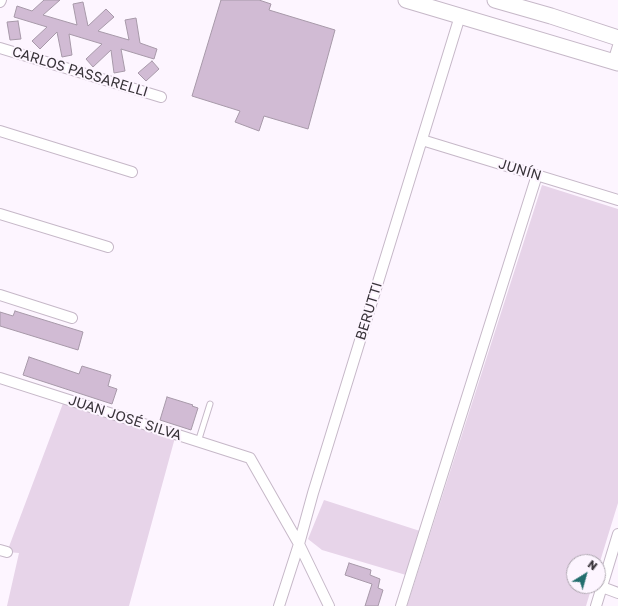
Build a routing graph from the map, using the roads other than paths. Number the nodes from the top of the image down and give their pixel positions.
1 (406, 0) edge
2 (495, 0) edge
3 (460, 16) junction
4 (618, 38) edge
5 (618, 46) edge
6 (0, 48) edge
7 (616, 62) edge
8 (161, 97) dead end
9 (0, 131) edge
10 (422, 140) junction
11 (132, 172) dead end
12 (537, 175) junction
13 (618, 200) edge
14 (0, 214) edge
15 (108, 247) dead end
16 (0, 295) edge
17 (72, 318) dead end
18 (0, 378) edge
19 (210, 404) dead end
20 (198, 442) junction
21 (618, 534) edge
22 (299, 544) junction
23 (606, 574) edge
24 (606, 589) edge
25 (618, 593) edge
26 (600, 594) edge
27 (279, 606) edge
28 (329, 606) edge
29 (401, 606) edge
30 (596, 606) edge

1 - 3 main road
2 - 4 main road
3 - 7 main road
3 - 10 street, BERUTTI
5 - 7 street
6 - 8 street, CARLOS PASSARELLI
9 - 11 street
10 - 12 street, JUNÍN
10 - 22 street, BERUTTI
12 - 13 street, JUNÍN
12 - 29 street
14 - 15 street
16 - 17 street
18 - 20 street, JUAN JOSÉ SILVA
19 - 20 lane
20 - 22 street, JUAN JOSÉ SILVA
21 - 23 street
22 - 27 street, BERUTTI
22 - 28 street
24 - 25 street
26 - 30 street

